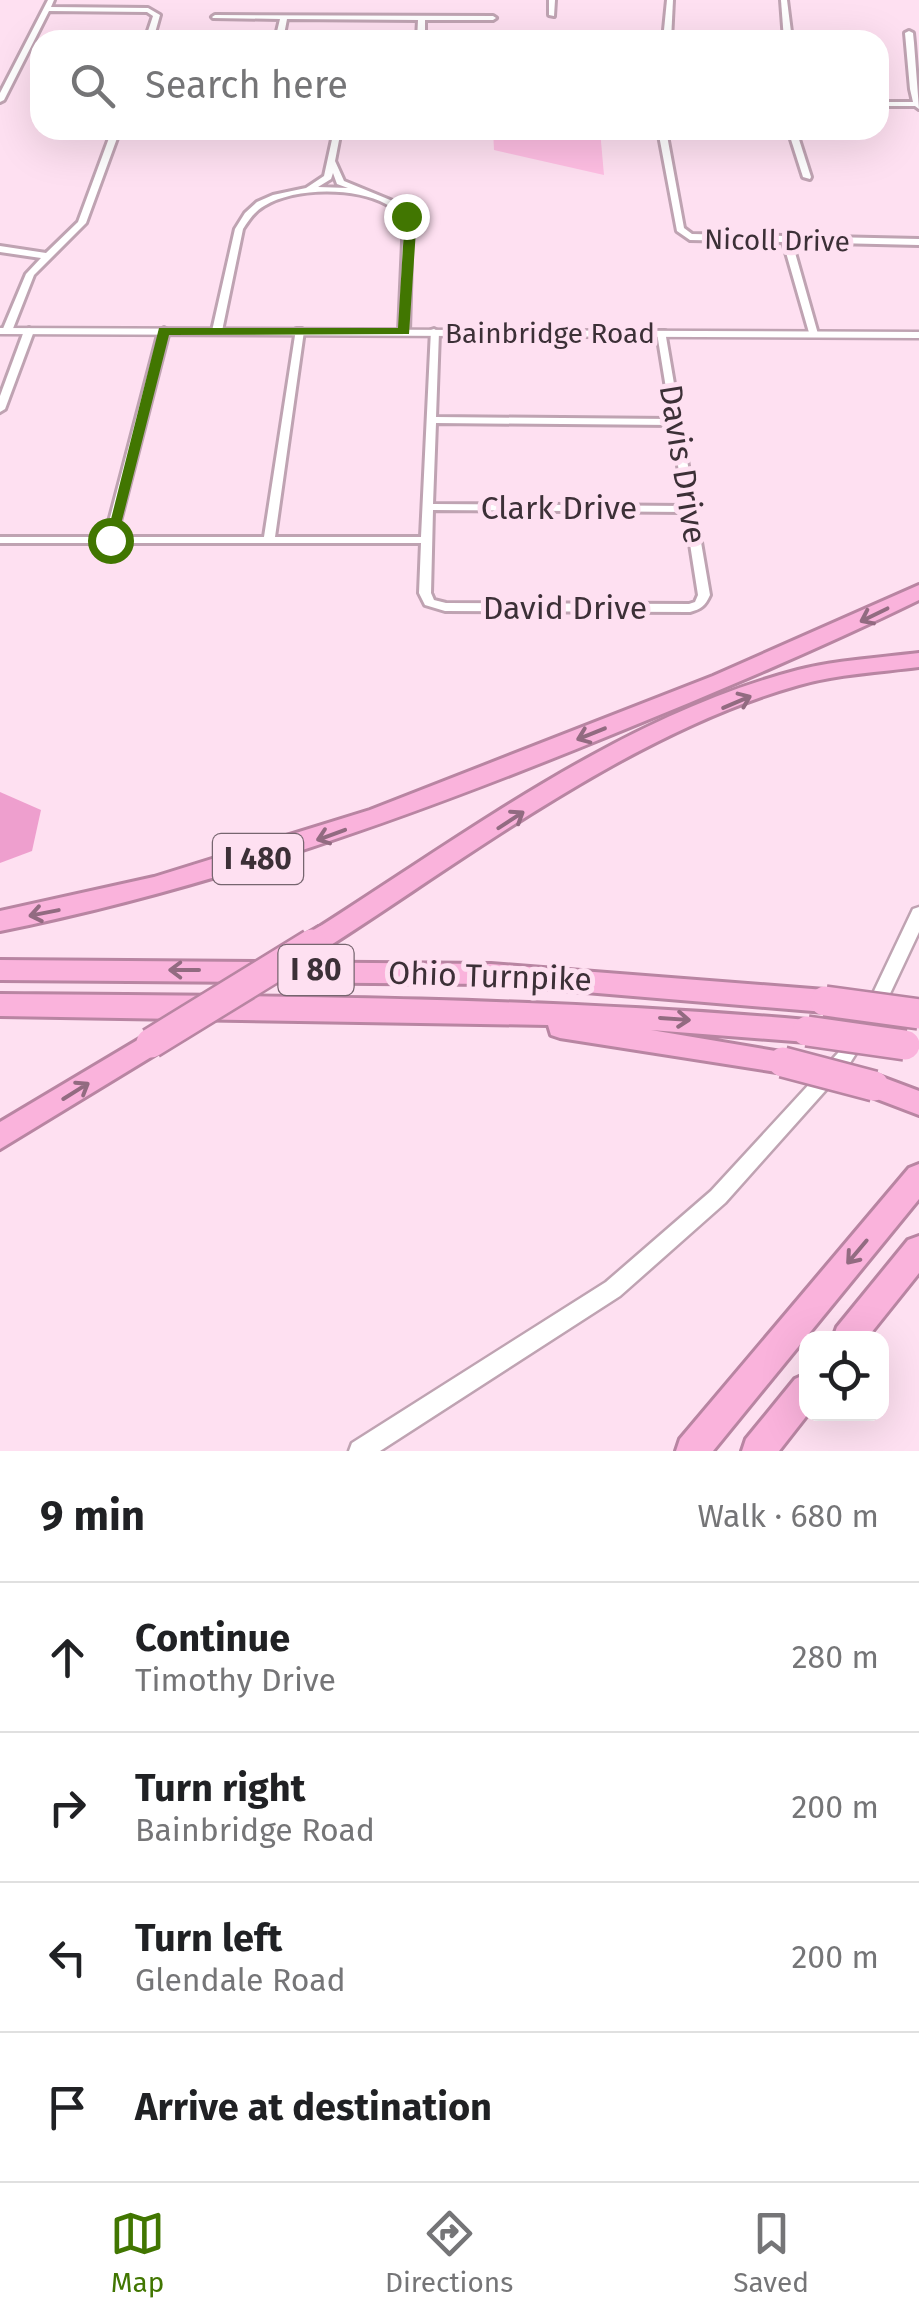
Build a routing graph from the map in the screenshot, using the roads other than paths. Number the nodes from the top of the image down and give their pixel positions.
1 (51, 0) edge
2 (552, 0) edge
3 (670, 0) edge
4 (784, 0) edge
5 (45, 9) junction
6 (552, 15) dead end
7 (215, 17) dead end
8 (284, 18) junction
9 (422, 18) junction
10 (493, 18) dead end
11 (35, 30) edge
12 (152, 30) edge
13 (281, 30) edge
14 (421, 30) edge
15 (668, 30) edge
16 (787, 30) edge
17 (909, 33) dead end
18 (30, 39) edge
19 (917, 58) edge
20 (0, 100) edge
21 (889, 104) edge
22 (918, 105) edge
23 (112, 140) edge
24 (337, 140) edge
25 (664, 140) edge
26 (795, 140) edge
27 (333, 163) junction
28 (807, 176) dead end
29 (301, 192) junction
30 (364, 194) junction
31 (787, 241) junction
32 (919, 242) edge
33 (0, 249) edge
34 (47, 256) junction
35 (3, 331) edge
36 (29, 331) junction
37 (164, 331) junction
38 (217, 331) junction
39 (299, 331) junction
40 (404, 332) junction
41 (434, 332) junction
42 (662, 334) junction
43 (813, 334) junction
44 (919, 335) edge
45 (0, 408) edge
46 (431, 420) junction
47 (676, 422) junction
48 (428, 507) junction
49 (690, 509) junction
50 (0, 540) edge
51 (110, 540) junction
52 (269, 540) junction
53 (427, 540) junction
54 (919, 592) edge
55 (704, 596) joint
56 (919, 660) edge
57 (919, 914) edge
58 (0, 921) edge
59 (0, 970) edge
60 (828, 998) junction
61 (919, 1000) edge
62 (0, 1005) edge
63 (438, 1008) junction
64 (919, 1014) edge
65 (912, 1046) edge
66 (919, 1103) edge
67 (0, 1137) edge
68 (919, 1178) edge
69 (919, 1250) edge
70 (854, 1331) edge
71 (799, 1399) edge
72 (360, 1451) edge
73 (692, 1451) edge
74 (758, 1451) edge

1 - 5 street
2 - 6 street
3 - 15 street
4 - 16 street
5 - 11 street
5 - 12 street
7 - 8 street
8 - 9 street
8 - 13 street
9 - 10 street
9 - 14 street
17 - 19 street
18 - 20 street
19 - 22 street
21 - 22 street
23 - 34 street
24 - 27 street
25 - 31 street, Nicoll Drive
26 - 28 street
27 - 29 street
27 - 30 street
29 - 30 street
29 - 38 street
30 - 40 street
31 - 32 street, Nicoll Drive
31 - 43 street
33 - 34 street
34 - 35 street
35 - 36 street, Bainbridge Road
36 - 37 street, Bainbridge Road
36 - 45 street
37 - 38 street, Bainbridge Road
37 - 51 street
38 - 39 street, Bainbridge Road
39 - 40 street, Bainbridge Road
39 - 52 street
40 - 41 street, Bainbridge Road
41 - 42 street, Bainbridge Road
41 - 46 street
42 - 43 street, Bainbridge Road
42 - 47 street, Davis Drive
43 - 44 street, Bainbridge Road
46 - 47 street
46 - 48 street
47 - 49 street, Davis Drive
48 - 49 street, Clark Drive
48 - 53 street
49 - 55 street, Davis Drive
50 - 51 street
51 - 52 street
52 - 53 street
53 - 55 street, David Drive
54 -> 58 highway, I 480
67 -> 56 highway, bridge
57 - 72 street
60 -> 59 highway, Ohio Turnpike / I 80
60 - 61 highway
60 - 64 highway, Ohio Turnpike / I 80, bridge
62 - 63 highway, Ohio Turnpike / I 80
63 -> 65 highway, Ohio Turnpike / I 80, bridge
63 - 66 highway, bridge
68 -> 73 highway
69 - 70 highway
71 - 74 highway

